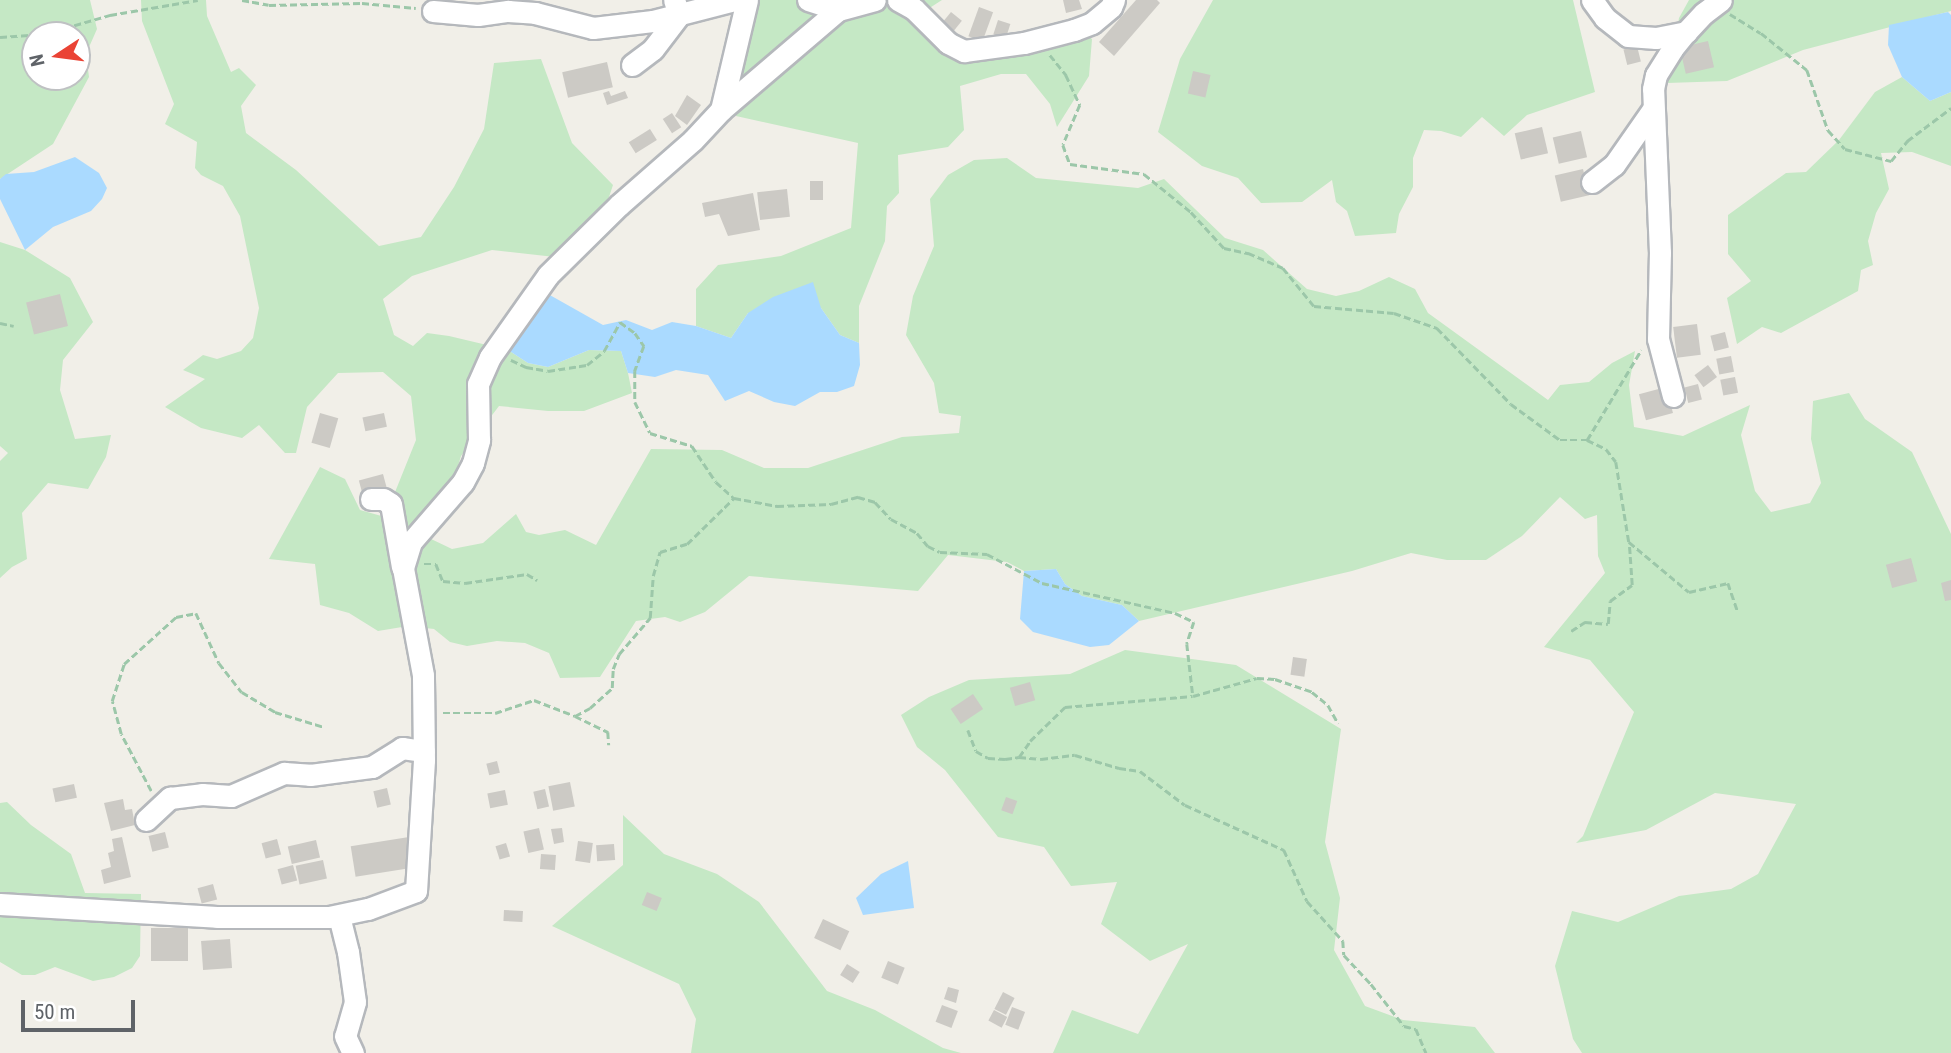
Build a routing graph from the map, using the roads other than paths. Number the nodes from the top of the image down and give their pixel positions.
1 (735, 0) edge
2 (747, 0) edge
3 (808, 0) edge
4 (875, 0) edge
5 (898, 0) edge
6 (1592, 0) edge
7 (1721, 0) edge
8 (1116, 2) edge
9 (677, 7) edge
10 (838, 10) junction
11 (433, 11) road end
12 (1686, 32) junction
13 (632, 65) dead end
14 (1653, 109) junction
15 (721, 110) junction
16 (1592, 182) dead end
17 (1673, 396) dead end
18 (371, 499) dead end
19 (404, 562) junction
20 (424, 751) junction
21 (152, 813) road end
22 (0, 904) edge
23 (339, 916) junction
24 (353, 1053) edge

1 - 9 street
2 - 15 street
3 - 10 street
4 - 10 street
5 - 8 street
6 - 12 street
7 - 12 street
9 - 11 street
9 - 13 street
10 - 15 street
12 - 14 street
14 - 16 street
14 - 17 street
15 - 19 street
18 - 19 street
19 - 20 street
20 - 21 street
20 - 23 street
22 - 23 street
23 - 24 street

